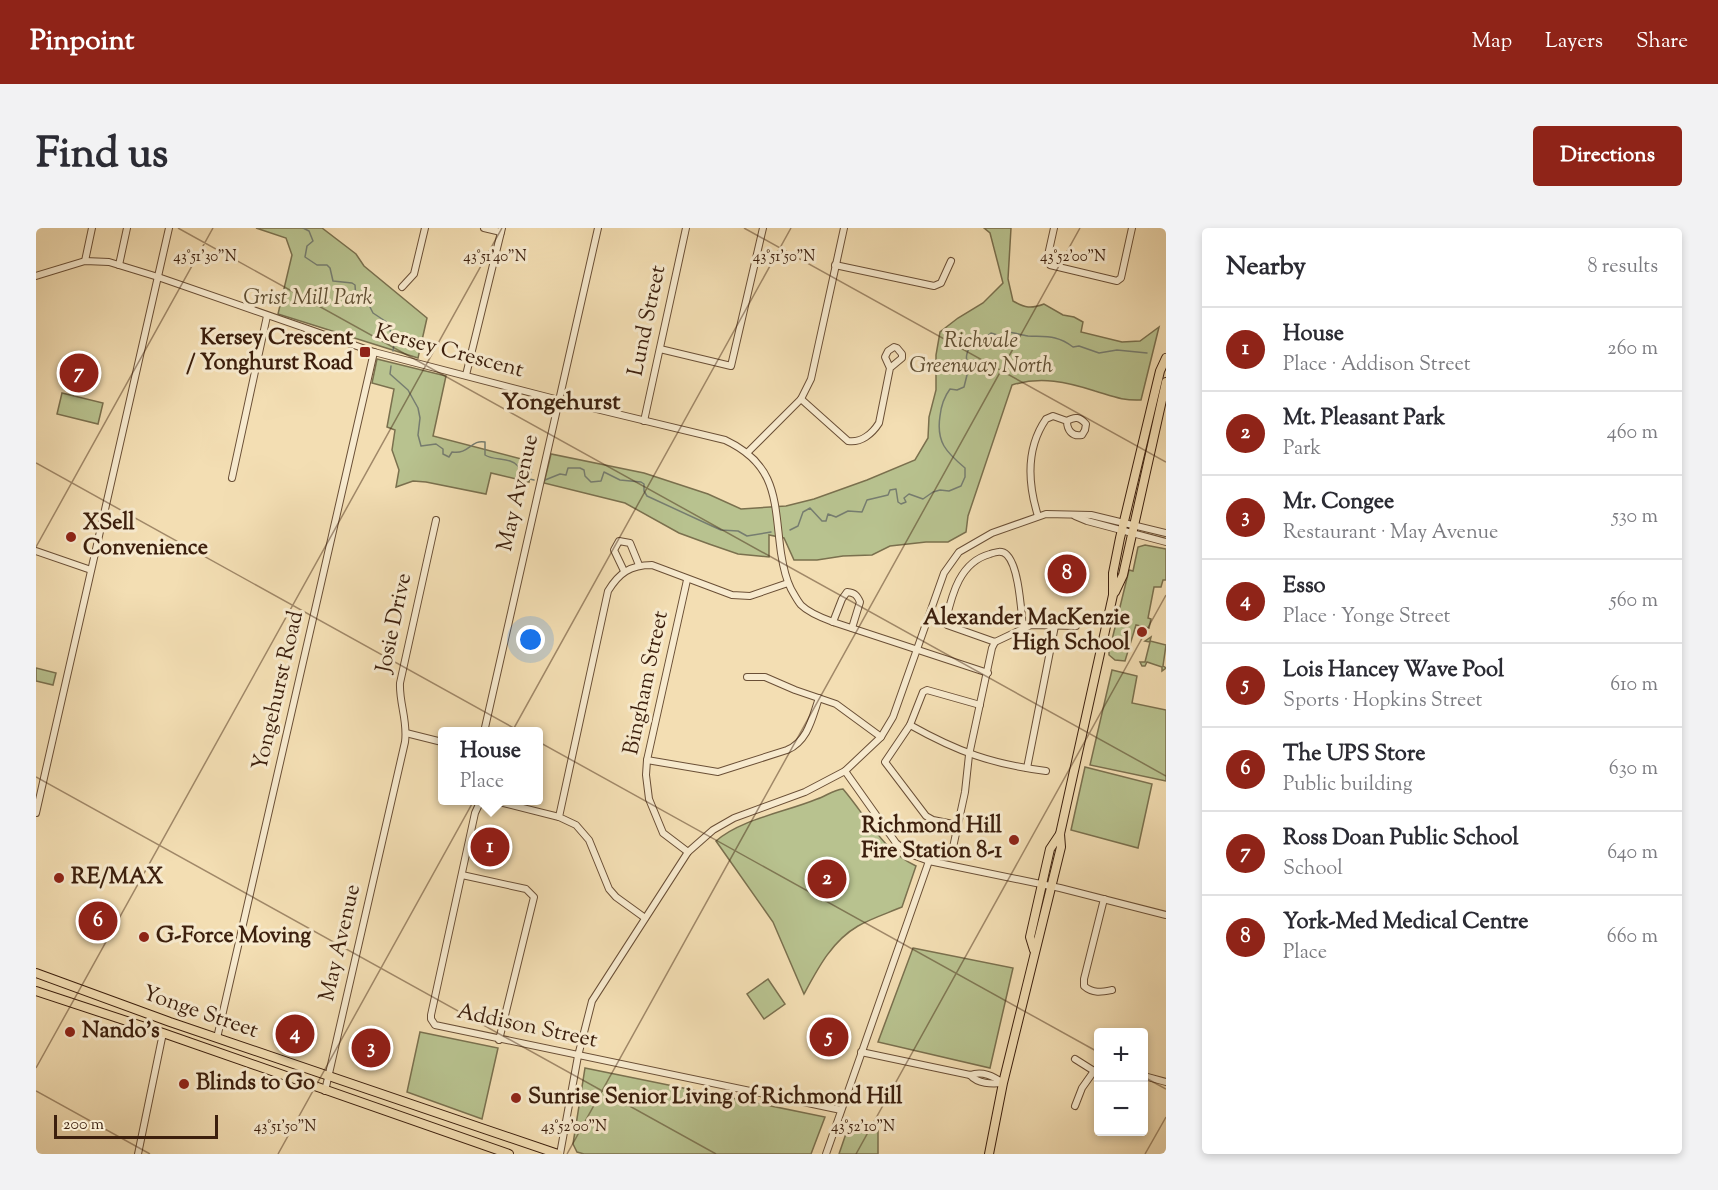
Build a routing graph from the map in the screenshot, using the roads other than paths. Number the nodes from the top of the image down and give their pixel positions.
1 (92, 228) edge
2 (127, 228) edge
3 (169, 228) edge
4 (425, 228) edge
5 (484, 228) edge
6 (598, 228) edge
7 (686, 228) edge
8 (763, 228) edge
9 (843, 228) edge
10 (1054, 228) edge
11 (1132, 228) edge
12 (501, 230) edge
13 (85, 261) junction
14 (951, 261) dead end
15 (835, 265) junction
16 (119, 266) junction
17 (36, 276) edge
18 (158, 277) junction
19 (402, 287) dead end
20 (267, 316) junction
21 (660, 349) junction
22 (374, 352) junction
23 (1166, 358) edge
24 (890, 368) dead end
25 (466, 375) junction
26 (1166, 382) edge
27 (801, 399) junction
28 (559, 400) junction
29 (645, 421) junction
30 (1067, 421) dead end
31 (747, 453) junction
32 (232, 478) dead end
33 (1038, 516) junction
34 (436, 520) dead end
35 (1123, 526) junction
36 (1133, 529) junction
37 (1166, 533) edge
38 (1166, 542) edge
39 (36, 551) edge
40 (639, 565) junction
41 (91, 570) junction
42 (624, 570) junction
43 (687, 580) junction
44 (788, 583) junction
45 (1113, 595) junction
46 (833, 622) junction
47 (1055, 626) junction
48 (1076, 626) dead end
49 (1023, 627) junction
50 (852, 628) junction
51 (995, 642) junction
52 (917, 651) junction
53 (987, 673) junction
54 (747, 677) dead end
55 (819, 698) junction
56 (980, 705) junction
57 (910, 725) junction
58 (485, 727) edge
59 (406, 733) junction
60 (881, 737) junction
61 (438, 741) edge
62 (969, 754) junction
63 (647, 760) junction
64 (1027, 768) junction
65 (845, 771) junction
66 (1047, 771) dead end
67 (479, 805) edge
68 (508, 805) edge
69 (36, 813) edge
70 (559, 817) junction
71 (958, 825) junction
72 (1060, 834) junction
73 (688, 852) junction
74 (952, 852) dead end
75 (929, 861) junction
76 (462, 874) junction
77 (1042, 884) junction
78 (1052, 886) junction
79 (1104, 899) junction
80 (1166, 915) edge
81 (645, 918) junction
82 (1034, 950) junction
83 (36, 974) edge
84 (1112, 990) dead end
85 (36, 992) edge
86 (163, 1033) junction
87 (218, 1038) junction
88 (499, 1040) junction
89 (861, 1052) junction
90 (578, 1056) junction
91 (1075, 1059) dead end
92 (1094, 1069) edge
93 (1094, 1073) edge
94 (329, 1075) junction
95 (1148, 1077) edge
96 (1166, 1082) edge
97 (1003, 1083) junction
98 (325, 1091) junction
99 (1075, 1106) dead end
100 (841, 1110) junction
101 (138, 1154) edge
102 (509, 1154) edge
103 (559, 1154) edge
104 (826, 1154) edge
105 (989, 1154) edge

1 - 13 street
2 - 16 street
3 - 18 street
4 - 19 street
5 - 12 street
6 - 28 street, May Avenue
7 - 21 street, Lund Street
8 - 21 street
9 - 15 street
10 - 11 street
12 - 25 street
13 - 16 street, Kersey Crescent
13 - 17 street
14 - 15 street
15 - 27 street
16 - 18 street, Kersey Crescent
18 - 20 street, Kersey Crescent
18 - 41 street
20 - 22 street, Kersey Crescent
20 - 32 street
21 - 29 street, Lund Street
22 - 25 street, Kersey Crescent
22 - 87 street, Yongehurst Road
23 - 35 main road
24 - 27 street
25 - 28 street, Kersey Crescent
26 - 36 main road
27 - 31 street
28 - 29 street, Kersey Crescent
28 - 58 street, May Avenue
29 - 31 street, Kersey Crescent
30 - 33 street
31 - 44 street, Kersey Crescent
33 - 35 street
33 - 52 street
34 - 59 street, Josie Drive
35 - 36 street
35 - 45 main road
36 - 37 street
36 - 38 street
36 - 45 main road
39 - 41 street
40 - 42 street
40 - 42 street
40 - 43 street
41 - 69 street
42 - 70 street
43 - 44 street
43 - 63 street, Bingham Street
44 - 46 street, Kersey Crescent
45 - 72 main road
46 - 50 street, Kersey Crescent
46 - 50 street
47 - 48 street
47 - 49 street
47 - 64 street
49 - 51 street
49 - 51 street
50 - 52 street, Kersey Crescent
51 - 53 street
52 - 53 street, Kersey Crescent
52 - 60 street
53 - 56 street
54 - 55 street
55 - 60 street
55 - 63 street
56 - 57 street
56 - 62 street
57 - 62 street
57 - 71 street
59 - 61 street
59 - 94 street, May Avenue
60 - 65 street
62 - 64 street
62 - 71 street
63 - 73 street, Bingham Street
64 - 66 street
65 - 73 street
65 - 75 street
67 - 76 street, Addison Street
68 - 70 street
70 - 81 street
71 - 74 street
72 - 77 main road
72 - 78 main road
73 - 81 street
75 - 77 street
75 - 89 street
76 - 88 street, Addison Street
76 - 88 street
77 - 78 street
77 - 82 main road
78 - 79 street
78 - 82 main road
79 - 80 street
79 - 84 street
81 - 90 street
82 - 97 main road
83 - 87 main road, Yonge Street
85 - 86 main road, Yonge Street
86 - 98 main road, Yonge Street
86 - 101 street
87 - 94 main road, Yonge Street
88 - 90 street, Addison Street
89 - 97 street
89 - 100 street
90 - 100 street, Addison Street
90 - 103 street
91 - 92 street
93 - 99 street
94 - 98 street, May Avenue
94 - 103 main road, Yonge Street
95 - 96 street
97 - 105 main road
98 - 102 main road, Yonge Street
100 - 104 street

